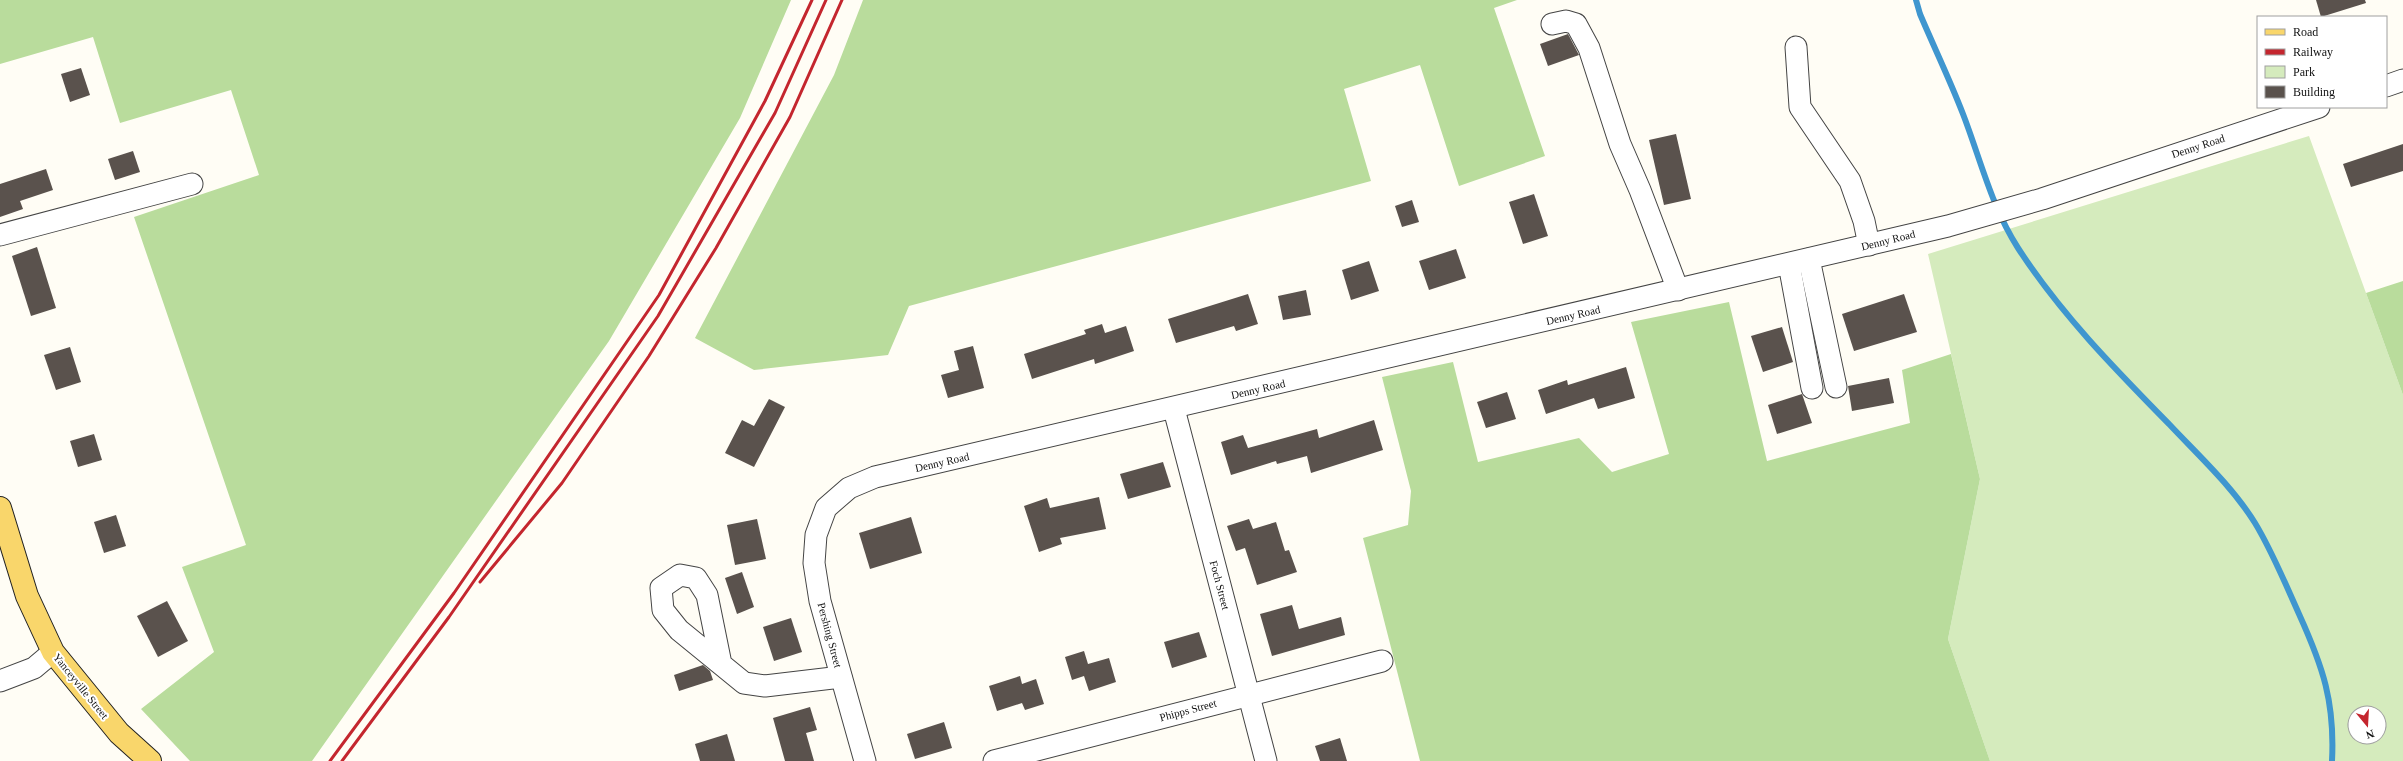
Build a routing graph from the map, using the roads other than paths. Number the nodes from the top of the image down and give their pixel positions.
1 (1552, 24) dead end
2 (1796, 47) dead end
3 (2403, 80) edge
4 (2387, 86) edge
5 (2316, 108) edge
6 (192, 184) dead end
7 (0, 235) edge
8 (1870, 245) junction
9 (1809, 259) junction
10 (1789, 264) junction
11 (1678, 290) junction
12 (1836, 387) dead end
13 (1812, 388) dead end
14 (1174, 409) junction
15 (0, 508) edge
16 (826, 508) joint
17 (53, 652) junction
18 (1382, 661) dead end
19 (721, 664) dead end
20 (841, 677) junction
21 (0, 681) edge
22 (1248, 695) junction
23 (150, 761) edge
24 (865, 761) edge
25 (994, 761) edge
26 (1266, 761) edge

1 - 11 street
2 - 8 street
3 - 4 street
5 - 8 street, Denny Road
6 - 7 street
8 - 9 street, Denny Road
9 - 10 street, Denny Road
9 - 12 street
10 - 11 street, Denny Road
10 - 13 street
11 - 14 street, Denny Road
14 - 16 street, Denny Road
14 - 22 street, Foch Street
15 - 17 main road, Yanceyville Street
16 - 20 street, Pershing Street
17 - 21 street
17 - 23 main road, Yanceyville Street
18 - 22 street, Phipps Street
19 - 20 street
20 - 24 street, Pershing Street
22 - 25 street, Phipps Street
22 - 26 street, Foch Street

